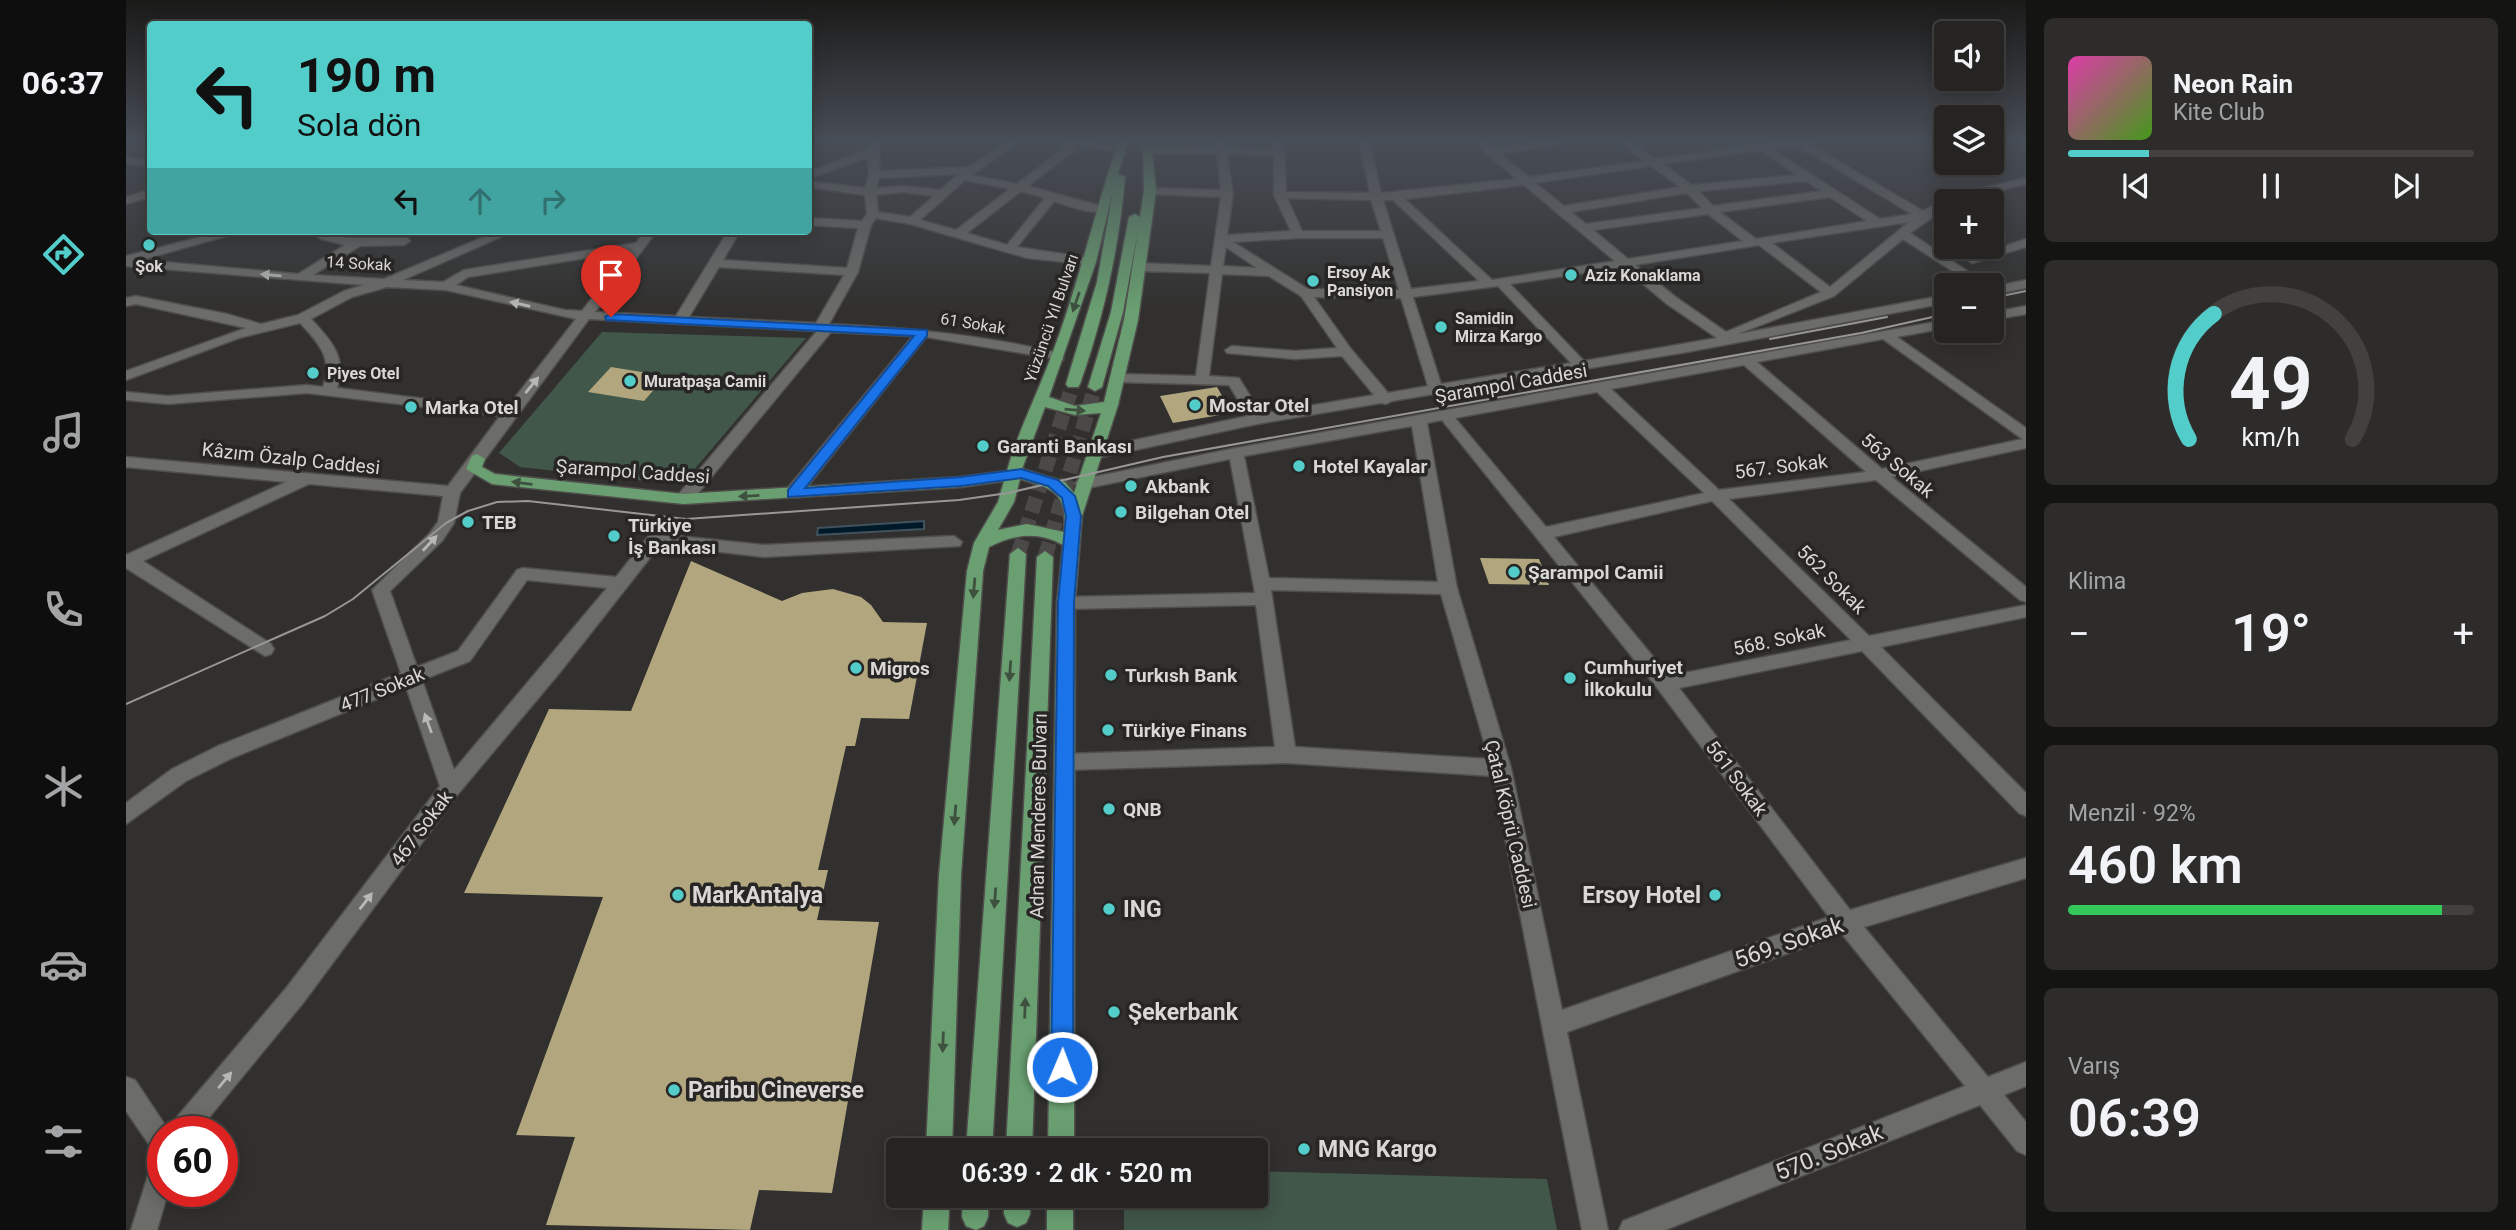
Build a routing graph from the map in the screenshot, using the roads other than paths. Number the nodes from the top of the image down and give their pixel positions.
1 (870, 197) edge
2 (940, 197) edge
3 (1009, 197) edge
4 (1105, 197) edge
5 (1117, 197) edge
6 (1140, 197) edge
7 (1149, 197) edge
8 (1227, 197) edge
9 (1281, 197) edge
10 (1376, 197) edge
11 (1396, 197) edge
12 (1547, 197) edge
13 (1639, 197) edge
14 (1698, 197) edge
15 (1800, 197) edge
16 (1839, 197) edge
17 (1892, 197) edge
18 (1051, 198) joint
19 (128, 200) edge
20 (147, 206) edge
21 (1102, 208) junction
22 (1562, 210) junction
23 (1710, 210) junction
24 (1934, 210) edge
25 (1923, 216) junction
26 (869, 219) junction
27 (812, 221) edge
28 (912, 221) junction
29 (1878, 223) junction
30 (1585, 228) junction
31 (1902, 233) junction
32 (1298, 234) junction
33 (223, 235) edge
34 (321, 235) edge
35 (370, 235) edge
36 (499, 235) edge
37 (648, 235) edge
38 (732, 235) edge
39 (957, 235) junction
40 (1387, 235) junction
41 (1221, 239) junction
42 (404, 241) dead end
43 (1757, 241) junction
44 (2026, 243) edge
45 (356, 244) junction
46 (639, 246) junction
47 (1009, 250) junction
48 (2004, 250) edge
49 (126, 261) edge
50 (1625, 261) junction
51 (1090, 262) junction
52 (716, 263) junction
53 (1139, 267) junction
54 (852, 272) junction
55 (1217, 272) junction
56 (1274, 272) junction
57 (1964, 273) edge
58 (300, 278) junction
59 (385, 283) junction
60 (1495, 283) junction
61 (2026, 284) edge
62 (446, 286) junction
63 (2004, 289) edge
64 (1305, 293) junction
65 (1830, 293) junction
66 (1404, 294) junction
67 (1934, 301) edge
68 (126, 302) edge
69 (2024, 312) edge
70 (2004, 314) edge
71 (587, 316) junction
72 (303, 318) junction
73 (680, 321) junction
74 (821, 326) junction
75 (1934, 326) edge
76 (260, 329) junction
77 (923, 333) junction
78 (1886, 335) junction
79 (1723, 336) junction
80 (1687, 348) junction
81 (1232, 350) dead end
82 (1346, 352) junction
83 (1058, 357) junction
84 (1746, 360) junction
85 (1581, 366) junction
86 (126, 376) edge
87 (1118, 378) junction
88 (1202, 380) junction
89 (1073, 384) tunnel mouth
90 (1095, 387) tunnel mouth
91 (1601, 388) junction
92 (328, 390) junction
93 (1436, 390) junction
94 (126, 396) edge
95 (1041, 398) junction
96 (1386, 400) junction
97 (1111, 405) junction
98 (509, 414) junction
99 (1446, 416) junction
100 (1257, 419) junction
101 (1419, 421) junction
102 (2026, 435) edge
103 (2026, 443) edge
104 (1020, 450) junction
105 (1236, 453) junction
106 (1093, 454) junction
107 (477, 459) junction
108 (126, 462) edge
109 (1012, 474) junction
110 (1879, 475) junction
111 (306, 479) junction
112 (961, 482) junction
113 (1083, 484) junction
114 (452, 492) junction
115 (793, 493) junction
116 (1718, 495) junction
117 (684, 499) junction
118 (1074, 516) junction
119 (1542, 534) junction
120 (954, 542) dead end
121 (1071, 542) junction
122 (982, 543) junction
123 (1018, 554) tunnel mouth
124 (1045, 557) tunnel mouth
125 (127, 561) edge
126 (620, 583) junction
127 (1448, 588) junction
128 (1263, 592) junction
129 (2026, 596) edge
130 (1066, 603) junction
131 (2026, 611) edge
132 (1866, 642) junction
133 (265, 649) dead end
134 (411, 677) junction
135 (1665, 684) junction
136 (1286, 755) junction
137 (1065, 762) junction
138 (1501, 768) junction
139 (451, 788) junction
140 (2026, 807) edge
141 (126, 815) edge
142 (2026, 868) edge
143 (1846, 922) junction
144 (1555, 1024) junction
145 (2026, 1074) edge
146 (126, 1089) edge
147 (1983, 1090) junction
148 (194, 1116) edge
149 (147, 1120) edge
150 (939, 1138) edge
151 (980, 1138) edge
152 (1020, 1138) edge
153 (1061, 1138) edge
154 (2026, 1142) edge
155 (151, 1207) edge
156 (936, 1208) edge
157 (1060, 1208) edge
158 (144, 1230) edge
159 (935, 1230) edge
160 (1060, 1230) edge
161 (1595, 1230) edge
162 (1632, 1230) edge

1 - 26 street
2 - 28 street
3 - 39 street
4 - 21 main road, Yüzüncü Yıl Bulvarı
5 - 89 main road, Yüzüncü Yıl Bulvarı
6 - 90 main road
7 - 53 main road
8 - 41 street
9 - 32 street
10 - 40 street
11 - 60 street
12 - 22 street
13 - 22 street
14 - 23 street
15 - 23 street
16 - 29 street
17 - 25 street
18 - 21 street
18 - 47 street
19 - 20 street
21 - 51 main road, Yüzüncü Yıl Bulvarı
22 - 30 street
23 - 30 street
23 - 43 street
24 - 25 street
25 - 29 street
25 - 31 street
26 - 27 street
26 - 28 street
26 - 54 street
28 - 39 street
29 - 43 street
30 - 50 street
31 - 57 street
31 - 65 street
32 - 40 street
32 - 41 street
33 - 49 street
34 - 45 street
35 - 45 street
36 - 59 street
37 - 46 street
38 - 52 street
39 - 47 street
40 - 66 street
41 - 55 street
41 - 56 street
42 - 45 street
43 - 50 street
43 - 65 street
44 - 48 street
45 - 58 street
46 - 62 street
46 - 71 street
47 - 51 street
58 -> 49 street, 14 Sokak
50 - 60 street
50 - 79 street
51 -> 83 main road, Yüzüncü Yıl Bulvarı
52 - 54 street
52 - 73 street
53 - 55 street
53 - 87 main road
54 - 74 street
55 - 56 street
55 - 88 street
56 - 64 street
58 - 59 street, 14 Sokak
59 - 62 street, 14 Sokak
59 - 72 street
60 - 66 street
60 - 85 street
61 - 63 street
71 -> 62 street, 14 Sokak
64 - 66 street
64 - 82 street
65 - 79 street
66 - 93 street
67 - 80 street, Şarampol Caddesi
68 - 76 street
69 - 70 street
71 - 73 street, 61 Sokak
98 -> 71 street
72 - 76 street
72 - 92 street
73 - 74 street, 61 Sokak
74 - 77 street, 61 Sokak
74 - 117 street
75 - 78 street, Şarampol Caddesi
76 - 86 street
77 - 83 street, 61 Sokak
77 - 115 street
78 - 84 street, Şarampol Caddesi
78 - 102 street
79 - 80 street
80 - 85 street, Şarampol Caddesi
81 - 82 street
82 - 96 street
83 - 95 main road, Yüzüncü Yıl Bulvarı
84 - 91 street, Şarampol Caddesi
84 - 110 street, 563 Sokak
85 - 93 street, Şarampol Caddesi
87 - 88 street
87 - 97 main road
88 - 100 street
91 - 99 street, Şarampol Caddesi
91 - 116 street, 562 Sokak
92 - 94 street
92 - 98 street
93 - 96 street, Şarampol Caddesi
95 -> 97 main road
95 - 104 main road, Yüzüncü Yıl Bulvarı
96 - 100 street, Şarampol Caddesi
97 - 106 main road
98 - 107 street
99 - 101 street, Şarampol Caddesi
99 - 119 street, 561 Sokak
100 - 106 street, Şarampol Caddesi
101 - 105 street, Şarampol Caddesi
101 - 127 street, Çatal Köprü Caddesi
103 - 110 street, 567. Sokak
104 - 109 main road, Yüzüncü Yıl Bulvarı
104 - 112 main road
105 - 113 street, Şarampol Caddesi
105 - 128 street
106 - 113 main road
107 - 114 street
117 -> 107 main road, Şarampol Caddesi
108 - 111 street, Kâzım Özalp Caddesi
109 - 112 main road, Şarampol Caddesi
109 - 118 main road, Şarampol Caddesi
109 - 122 main road, Yüzüncü Yıl Bulvarı
110 - 116 street, 567. Sokak
110 - 129 street, 563 Sokak
111 - 114 street, Kâzım Özalp Caddesi
111 - 125 street
112 - 115 main road, Şarampol Caddesi
113 - 118 main road, Adnan Menderes Bulvarı
134 -> 114 street
115 -> 117 main road, Şarampol Caddesi
116 - 119 street, 567. Sokak
116 - 132 street, 562 Sokak
118 - 121 main road, Adnan Menderes Bulvarı
119 - 135 street, 561 Sokak
120 - 126 street, 467 Sokak
121 - 122 main road
121 - 130 main road, Adnan Menderes Bulvarı
122 -> 150 main road
123 -> 151 main road, Adnan Menderes Bulvarı
152 -> 124 main road, Adnan Menderes Bulvarı
125 - 133 street
126 - 134 street, 477 Sokak
126 - 139 street, 467 Sokak
127 - 128 street
127 - 138 street, Çatal Köprü Caddesi
128 - 130 street
128 - 136 street
130 - 137 main road, Adnan Menderes Bulvarı
131 - 132 street, 568. Sokak
132 - 135 street, 568. Sokak
132 - 140 street, 562 Sokak
139 -> 134 street
134 - 141 street, 477 Sokak
135 - 143 street, 561 Sokak
136 - 137 street
136 - 138 street
137 - 153 main road, Adnan Menderes Bulvarı
138 - 144 street, Çatal Köprü Caddesi
148 -> 139 street, 467 Sokak
142 - 143 street, 569. Sokak
143 - 144 street, 569. Sokak
143 - 147 street, 561 Sokak
144 - 161 street, Çatal Köprü Caddesi
145 - 147 street, 570. Sokak
146 - 149 street
147 - 154 street, 561 Sokak
147 - 162 street, 570. Sokak
155 - 158 street
156 - 159 main road
157 - 160 main road

